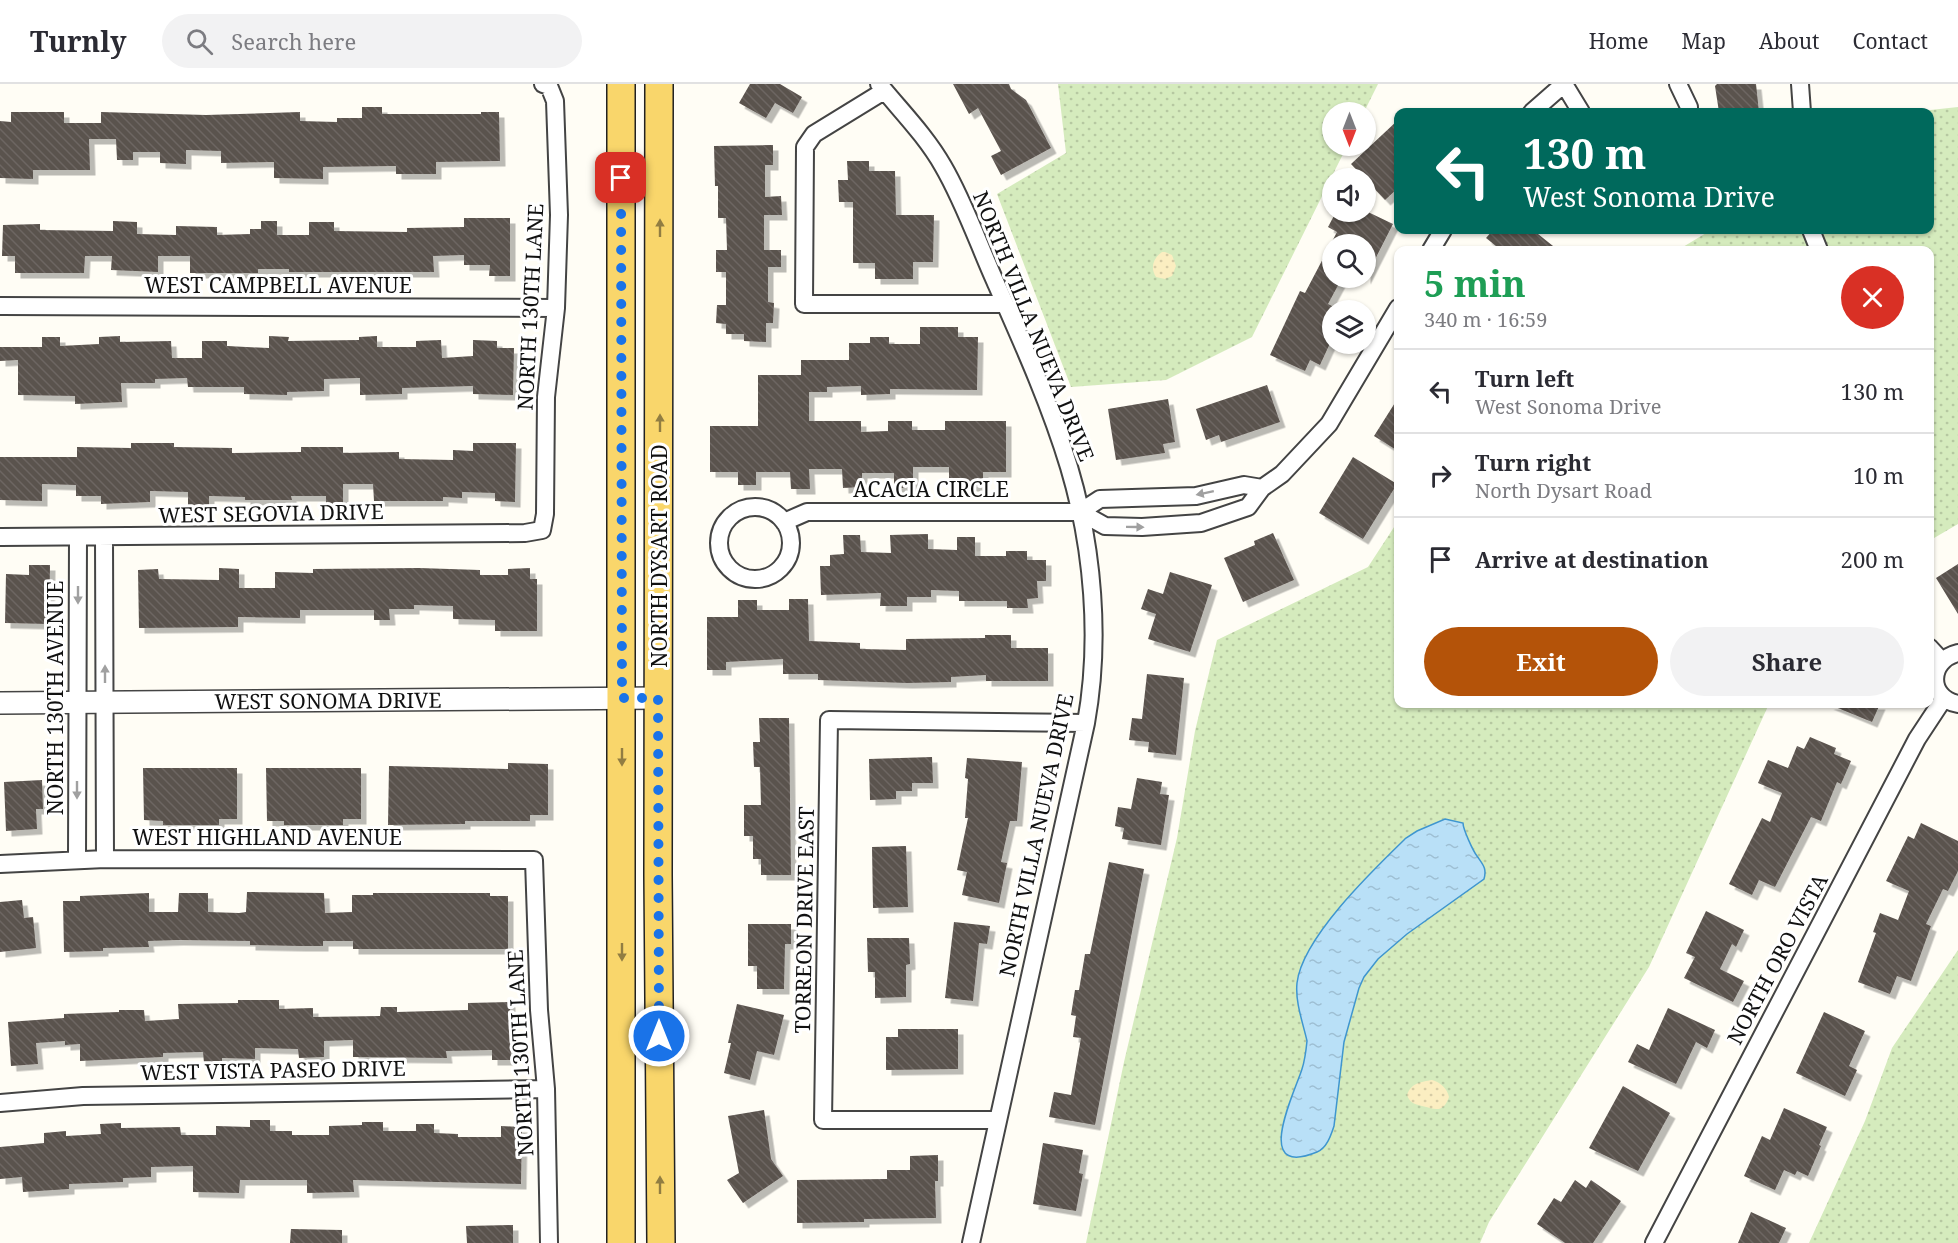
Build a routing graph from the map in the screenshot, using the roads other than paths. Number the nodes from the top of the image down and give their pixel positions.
1 (621, 84) edge
2 (659, 84) edge
3 (1564, 84) edge
4 (1678, 84) edge
5 (1800, 84) edge
6 (546, 85) edge
7 (881, 87) edge
8 (1537, 108) edge
9 (1579, 108) edge
10 (1689, 108) edge
11 (1802, 108) edge
12 (1005, 304) junction
13 (0, 306) edge
14 (556, 308) junction
15 (1394, 315) edge
16 (1262, 488) junction
17 (1080, 512) junction
18 (784, 522) junction
19 (542, 530) joint
20 (0, 537) edge
21 (78, 537) junction
22 (104, 537) junction
23 (1934, 652) edge
24 (1958, 653) edge
25 (1942, 661) junction
26 (622, 698) junction
27 (658, 698) junction
28 (1951, 701) edge
29 (0, 703) edge
30 (78, 703) junction
31 (105, 703) junction
32 (1086, 723) junction
33 (105, 859) junction
34 (77, 860) junction
35 (534, 860) joint
36 (0, 864) edge
37 (546, 1089) junction
38 (0, 1103) edge
39 (998, 1120) junction
40 (549, 1243) edge
41 (621, 1243) edge
42 (661, 1243) edge
43 (971, 1243) edge
44 (1654, 1243) edge

1 - 26 main road, NORTH DYSART ROAD
27 -> 2 main road, NORTH DYSART ROAD
3 - 8 street
3 - 9 street
4 - 10 street
5 - 11 street
6 - 14 street, NORTH 130TH LANE
7 - 12 street, NORTH VILLA NUEVA DRIVE
7 - 12 street
12 - 17 street, NORTH VILLA NUEVA DRIVE
13 - 14 street, WEST CAMPBELL AVENUE
14 - 19 street, NORTH 130TH LANE
15 - 16 street
16 -> 17 street
17 -> 16 street
17 - 18 street, ACACIA CIRCLE
17 - 32 street, NORTH VILLA NUEVA DRIVE
18 - 18 street
19 - 22 street, WEST SEGOVIA DRIVE
20 - 21 street, WEST SEGOVIA DRIVE
21 - 22 street, WEST SEGOVIA DRIVE
21 -> 30 street, NORTH 130TH AVENUE
31 -> 22 street
23 - 25 street
24 - 25 street
25 - 28 street
26 - 27 street, WEST SONOMA DRIVE
26 - 31 street, WEST SONOMA DRIVE
26 -> 41 main road, NORTH DYSART ROAD
42 -> 27 main road, NORTH DYSART ROAD
28 - 44 street, NORTH ORO VISTA
29 - 30 street, WEST SONOMA DRIVE
30 - 31 street, WEST SONOMA DRIVE
30 -> 34 street, NORTH 130TH AVENUE
31 - 33 street
32 - 39 street, NORTH VILLA NUEVA DRIVE
32 - 39 street, TORREON DRIVE EAST
33 - 34 street, WEST HIGHLAND AVENUE
33 - 35 street, WEST HIGHLAND AVENUE
34 - 36 street, WEST HIGHLAND AVENUE
35 - 37 street, NORTH 130TH LANE
37 - 38 street, WEST VISTA PASEO DRIVE
37 - 40 street, NORTH 130TH LANE
39 - 43 street, NORTH VILLA NUEVA DRIVE

